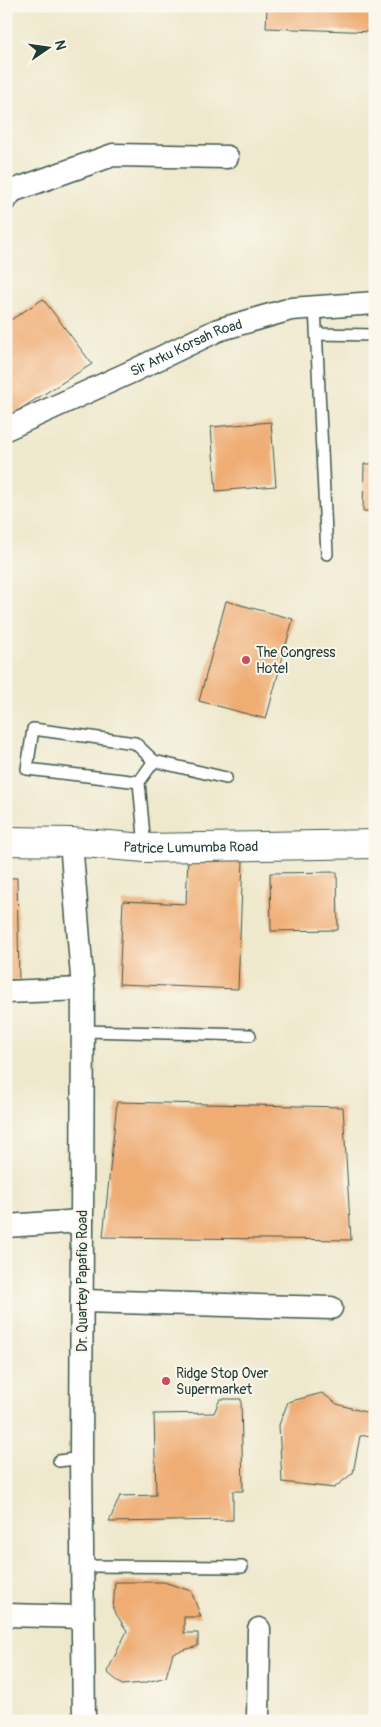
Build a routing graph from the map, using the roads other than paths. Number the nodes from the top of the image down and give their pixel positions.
1 (227, 157) dead end
2 (6, 199) edge
3 (375, 303) edge
4 (316, 307) junction
5 (317, 334) junction
6 (375, 334) edge
7 (6, 429) edge
8 (327, 554) dead end
9 (154, 761) junction
10 (226, 778) dead end
11 (139, 782) junction
12 (6, 841) edge
13 (71, 842) junction
14 (375, 844) edge
15 (145, 848) junction
16 (84, 989) junction
17 (6, 992) edge
18 (83, 1031) junction
19 (250, 1035) dead end
20 (82, 1221) junction
21 (6, 1226) edge
22 (82, 1301) junction
23 (331, 1308) dead end
24 (82, 1566) junction
25 (242, 1567) dead end
26 (6, 1615) edge
27 (83, 1617) junction
28 (259, 1629) dead end
29 (84, 1721) edge
30 (258, 1721) edge

1 - 2 street
3 - 4 street, Sir Arku Korsah Road
4 - 5 lane
4 - 7 street, Sir Arku Korsah Road
5 - 6 lane
5 - 8 lane
9 - 10 lane
9 - 11 lane
9 - 11 lane
11 - 15 lane
12 - 13 street, Patrice Lumumba Road
13 - 15 street, Patrice Lumumba Road
13 - 16 street, Dr. Quartey Papafio Road
14 - 15 street, Patrice Lumumba Road
16 - 17 street
16 - 18 street, Dr. Quartey Papafio Road
18 - 19 lane
18 - 20 street, Dr. Quartey Papafio Road
20 - 21 street
20 - 22 street, Dr. Quartey Papafio Road
22 - 23 street
22 - 24 street, Dr. Quartey Papafio Road
24 - 25 lane
24 - 27 street, Dr. Quartey Papafio Road
26 - 27 street
27 - 29 street, Dr. Quartey Papafio Road
28 - 30 street

